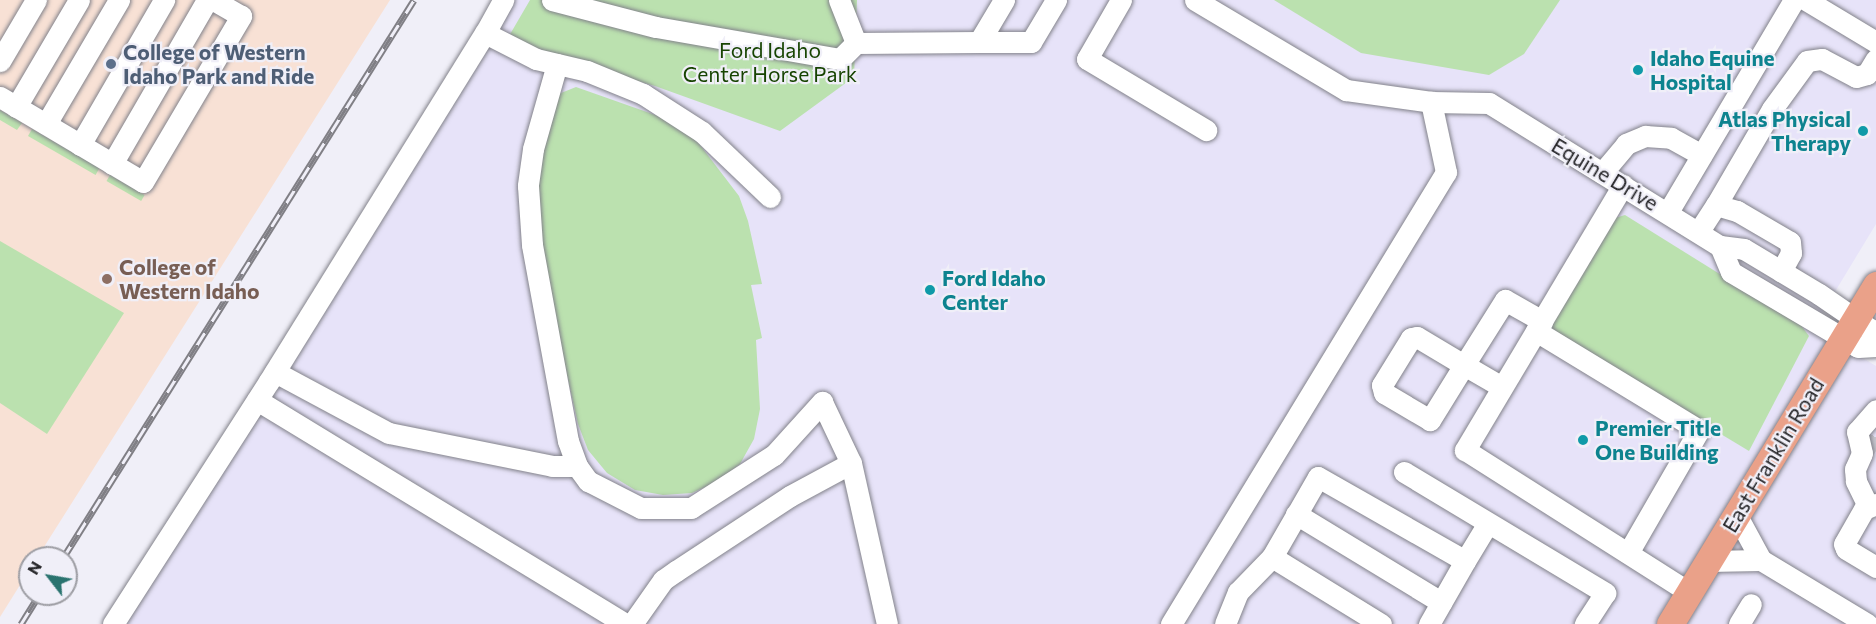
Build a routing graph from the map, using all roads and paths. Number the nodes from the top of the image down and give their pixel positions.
1 (36, 0) edge
2 (79, 0) edge
3 (119, 0) edge
4 (164, 0) edge
5 (207, 0) edge
6 (213, 0) edge
7 (503, 0) edge
8 (552, 0) edge
9 (839, 0) edge
10 (1004, 0) edge
11 (1056, 0) edge
12 (1121, 0) edge
13 (1195, 0) edge
14 (1794, 0) edge
15 (1806, 0) edge
16 (1830, 6) edge
17 (485, 33) junction
18 (979, 42) junction
19 (1876, 42) edge
20 (856, 43) junction
21 (1876, 59) edge
22 (0, 61) edge
23 (558, 64) junction
24 (8, 102) edge
25 (1431, 102) junction
26 (46, 124) junction
27 (1206, 130) dead end
28 (80, 144) junction
29 (1702, 155) junction
30 (112, 164) junction
31 (1602, 173) junction
32 (1623, 185) junction
33 (770, 197) dead end
34 (1716, 205) junction
35 (1668, 212) junction
36 (1699, 231) junction
37 (1720, 246) junction
38 (1780, 272) junction
39 (1876, 285) edge
40 (1539, 326) junction
41 (1850, 329) junction
42 (1875, 345) edge
43 (275, 372) junction
44 (1502, 387) junction
45 (257, 400) junction
46 (1876, 400) edge
47 (1876, 410) edge
48 (851, 463) junction
49 (577, 466) junction
50 (1855, 469) junction
51 (1404, 472) dead end
52 (1872, 505) edge
53 (1296, 514) junction
54 (1736, 514) junction
55 (1488, 523) junction
56 (1628, 553) junction
57 (1272, 557) junction
58 (1761, 560) junction
59 (1465, 561) junction
60 (1708, 561) junction
61 (1876, 567) edge
62 (1689, 592) junction
63 (1441, 602) junction
64 (1751, 604) dead end
65 (599, 618) edge
66 (113, 624) edge
67 (625, 624) edge
68 (632, 624) edge
69 (886, 624) edge
70 (1171, 624) edge
71 (1225, 624) edge
72 (1381, 624) edge
73 (1429, 624) edge
74 (1586, 624) edge
75 (1670, 624) edge
76 (1739, 624) edge
77 (1867, 624) edge

1 - 22 street
2 - 24 street
3 - 26 street
4 - 28 street
5 - 30 street
6 - 30 street
7 - 17 street
8 - 20 street
9 - 20 street
10 - 18 street
11 - 18 street
12 - 27 street
13 - 25 street
14 - 29 street
15 - 16 street
16 - 19 street
17 - 23 street
17 - 43 street
18 - 20 street
21 - 34 street
23 - 33 street
23 - 49 street
24 - 26 street
25 - 31 street, Equine Drive
25 - 70 street
26 - 28 street
28 - 30 street
29 - 31 street
29 - 35 street
31 - 32 street, Equine Drive
32 - 35 street, Equine Drive
32 - 40 street
34 - 36 street
34 - 38 street
35 - 36 street, Equine Drive
36 - 37 street, Equine Drive
37 - 38 street, Equine Drive
37 - 41 street, Equine Drive
38 - 41 street, Equine Drive
39 - 41 main road, East Franklin Road
40 - 44 street
40 - 44 street
40 - 56 street
41 - 42 street
41 - 54 main road, East Franklin Road
43 - 45 street
43 - 49 street
44 - 56 street
45 - 65 street
45 - 66 street
46 - 50 street
47 - 50 street
48 - 49 street
48 - 68 street
48 - 69 street
50 - 52 street
51 - 55 street
52 - 61 street
53 - 57 street
53 - 59 street
53 - 63 street
54 - 58 street
54 - 60 main road, East Franklin Road
55 - 59 street
55 - 74 street
56 - 62 street
57 - 71 street
57 - 72 street
58 - 60 street
58 - 77 street
59 - 63 street
60 - 62 main road, East Franklin Road
62 - 75 main road, East Franklin Road
63 - 73 street
64 - 76 street
65 - 67 street

